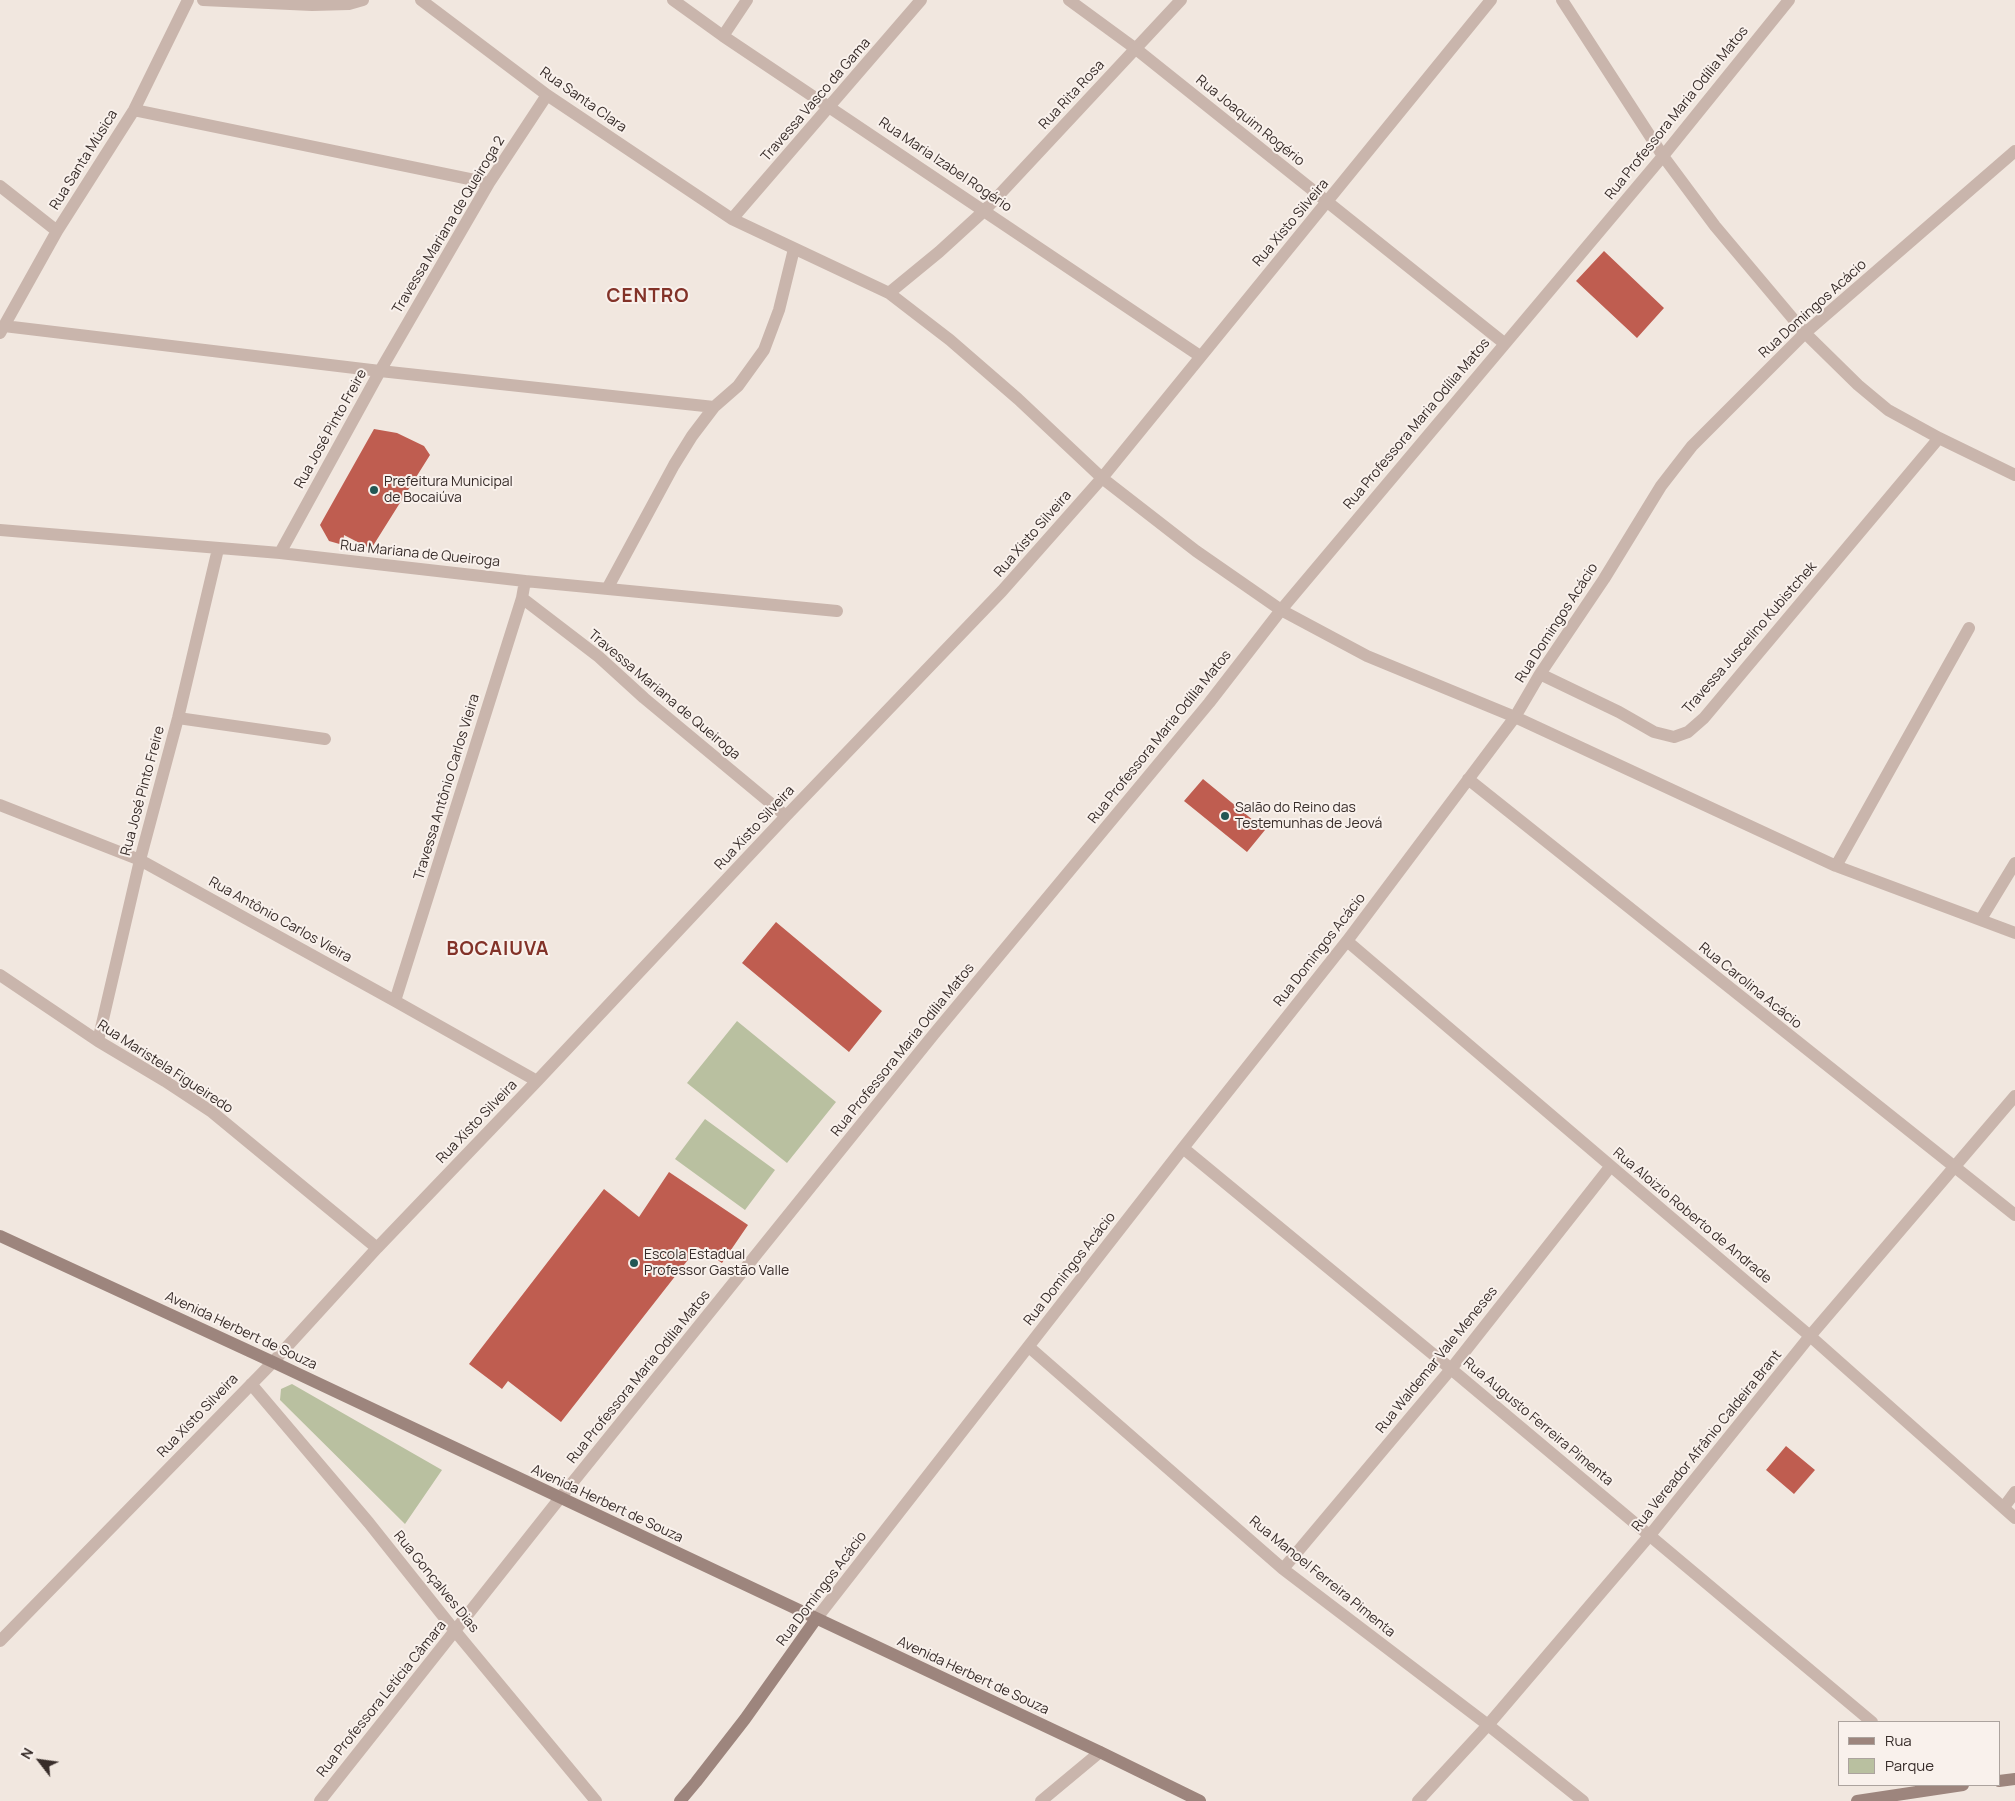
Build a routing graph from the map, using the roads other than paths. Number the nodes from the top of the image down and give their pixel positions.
1 (188, 0) edge
2 (204, 0) edge
3 (363, 0) edge
4 (421, 0) edge
5 (673, 0) edge
6 (747, 0) edge
7 (921, 0) edge
8 (1069, 0) edge
9 (1181, 0) edge
10 (1491, 0) edge
11 (1562, 0) edge
12 (1789, 0) edge
13 (723, 36) junction
14 (1136, 49) junction
15 (547, 95) junction
16 (831, 107) junction
17 (134, 110) junction
18 (2015, 151) edge
19 (1663, 156) junction
20 (489, 183) junction
21 (0, 186) edge
22 (1328, 202) junction
23 (985, 210) junction
24 (732, 219) junction
25 (57, 231) junction
26 (794, 249) junction
27 (889, 293) junction
28 (2, 330) edge
29 (1805, 333) junction
30 (1504, 344) junction
31 (1200, 356) junction
32 (380, 371) junction
33 (714, 407) junction
34 (1939, 438) junction
35 (2015, 475) edge
36 (1102, 478) junction
37 (0, 530) edge
38 (218, 549) junction
39 (280, 554) junction
40 (525, 581) junction
41 (607, 589) junction
42 (522, 598) junction
43 (1281, 610) junction
44 (837, 611) dead end
45 (1968, 628) dead end
46 (1540, 674) junction
47 (1515, 717) junction
48 (178, 718) junction
49 (325, 739) dead end
50 (1468, 779) junction
51 (0, 805) edge
52 (786, 816) junction
53 (140, 860) junction
54 (2015, 862) edge
55 (1836, 866) junction
56 (1981, 919) junction
57 (2015, 932) edge
58 (1347, 941) junction
59 (0, 975) edge
60 (396, 1001) junction
61 (98, 1041) junction
62 (537, 1081) junction
63 (2015, 1096) edge
64 (1183, 1148) junction
65 (1953, 1166) junction
66 (1610, 1167) junction
67 (2015, 1215) edge
68 (0, 1236) edge
69 (377, 1248) junction
70 (1810, 1336) junction
71 (1029, 1347) junction
72 (273, 1362) junction
73 (1451, 1368) junction
74 (250, 1384) junction
75 (2015, 1492) edge
76 (560, 1498) junction
77 (2004, 1507) junction
78 (2015, 1518) edge
79 (1650, 1535) junction
80 (1283, 1569) junction
81 (816, 1619) junction
82 (455, 1631) junction
83 (0, 1641) edge
84 (1871, 1721) edge
85 (1488, 1725) junction
86 (1100, 1752) junction
87 (2015, 1779) edge
88 (2000, 1781) edge
89 (1946, 1786) edge
90 (320, 1801) edge
91 (596, 1801) edge
92 (680, 1801) edge
93 (1041, 1801) edge
94 (1200, 1801) edge
95 (1418, 1801) edge
96 (1583, 1801) edge
97 (1857, 1801) edge

1 - 17 street, Rua Santa Música
2 - 3 street
4 - 15 street, Rua Santa Clara
5 - 13 street, Rua Maria Izabel Rogério
6 - 13 street
7 - 16 street, Travessa Vasco da Gama
8 - 14 street, Rua Joaquim Rogério
9 - 14 street, Rua Rita Rosa
10 - 22 street, Rua Xisto Silveira
11 - 19 street
12 - 19 street, Rua Professora Maria Odília Matos
13 - 16 street, Rua Maria Izabel Rogério
14 - 22 street, Rua Joaquim Rogério
14 - 23 street, Rua Rita Rosa
15 - 20 street, Travessa Mariana de Queiroga 2
15 - 24 street, Rua Santa Clara
16 - 23 street, Rua Maria Izabel Rogério
16 - 24 street, Travessa Vasco da Gama
17 - 20 street
17 - 25 street, Rua Santa Música
18 - 29 street, Rua Domingos Acácio
19 - 29 street
19 - 30 street, Rua Professora Maria Odília Matos
20 - 32 street, Travessa Mariana de Queiroga 2
21 - 25 street
22 - 30 street, Rua Joaquim Rogério
22 - 31 street, Rua Xisto Silveira
23 - 27 street, Rua Rita Rosa
23 - 31 street, Rua Maria Izabel Rogério
24 - 26 street, Rua Santa Clara
25 - 28 street, Rua Santa Música
26 - 27 street, Rua Santa Clara
26 - 33 street
27 - 36 street, Rua Santa Clara
28 - 32 street
29 - 34 street
29 - 46 street, Rua Domingos Acácio
30 - 43 street, Rua Professora Maria Odília Matos
31 - 36 street, Rua Xisto Silveira
32 - 33 street
32 - 39 street, Rua José Pinto Freire
33 - 41 street
34 - 35 street
34 - 46 street, Travessa Juscelino Kubistchek
36 - 43 street, Rua Santa Clara
36 - 52 street, Rua Xisto Silveira
37 - 38 street, Rua Mariana de Queiroga
38 - 39 street, Rua Mariana de Queiroga
38 - 48 street, Rua José Pinto Freire
39 - 40 street, Rua Mariana de Queiroga
40 - 41 street, Rua Mariana de Queiroga
40 - 42 street, Travessa Antônio Carlos Vieira
41 - 44 street, Rua Mariana de Queiroga
42 - 52 street, Travessa Mariana de Queiroga
42 - 60 street, Travessa Antônio Carlos Vieira
43 - 47 street, Rua Santa Clara
43 - 76 street, Rua Professora Maria Odília Matos
45 - 55 street
46 - 47 street, Rua Domingos Acácio
47 - 50 street, Rua Domingos Acácio
47 - 55 street, Rua Santa Clara
48 - 49 street
48 - 53 street, Rua José Pinto Freire
50 - 58 street, Rua Domingos Acácio
50 - 65 street, Rua Carolina Acácio
51 - 53 street, Rua Antônio Carlos Vieira
52 - 62 street, Rua Xisto Silveira
53 - 60 street, Rua Antônio Carlos Vieira
53 - 61 street, Rua José Pinto Freire
54 - 56 street
55 - 56 street, Rua Santa Clara
56 - 57 street, Rua Santa Clara
58 - 64 street, Rua Domingos Acácio
58 - 66 street, Rua Aloizio Roberto de Andrade
59 - 61 street, Rua Maristela Figueiredo
60 - 62 street, Rua Antônio Carlos Vieira
61 - 69 street, Rua Maristela Figueiredo
62 - 69 street, Rua Xisto Silveira
63 - 65 street, Rua Vereador Afrânio Caldeira Brant
64 - 71 street, Rua Domingos Acácio
64 - 73 street, Rua Augusto Ferreira Pimenta
65 - 67 street, Rua Carolina Acácio
65 - 70 street, Rua Vereador Afrânio Caldeira Brant
66 - 70 street, Rua Aloizio Roberto de Andrade
66 - 73 street, Rua Waldemar Vale Meneses
68 - 72 street, Avenida Herbert de Souza
69 - 72 street, Rua Xisto Silveira
70 - 77 street, Rua Aloizio Roberto de Andrade
70 - 79 street, Rua Vereador Afrânio Caldeira Brant
71 - 80 street, Rua Manoel Ferreira Pimenta
71 - 81 street, Rua Domingos Acácio
72 - 74 street, Rua Xisto Silveira
72 - 76 street, Avenida Herbert de Souza
73 - 79 street, Rua Augusto Ferreira Pimenta
73 - 80 street, Rua Waldemar Vale Meneses
74 - 82 street, Rua Gonçalves Dias
74 - 83 street, Rua Xisto Silveira
75 - 77 street
76 - 81 street, Avenida Herbert de Souza
76 - 82 street, Rua Professora Letícia Câmara
77 - 78 street, Rua Aloizio Roberto de Andrade
79 - 84 street, Rua Augusto Ferreira Pimenta
79 - 85 street, Rua Vereador Afrânio Caldeira Brant
80 - 85 street, Rua Manoel Ferreira Pimenta
81 - 86 street, Avenida Herbert de Souza
81 - 92 street, Rua Domingos Acácio
82 - 90 street, Rua Professora Letícia Câmara
82 - 91 street, Rua Gonçalves Dias
85 - 95 street, Rua Vereador Afrânio Caldeira Brant
85 - 96 street, Rua Manoel Ferreira Pimenta
86 - 93 street
86 - 94 street, Avenida Herbert de Souza
87 - 88 street
89 - 97 street

